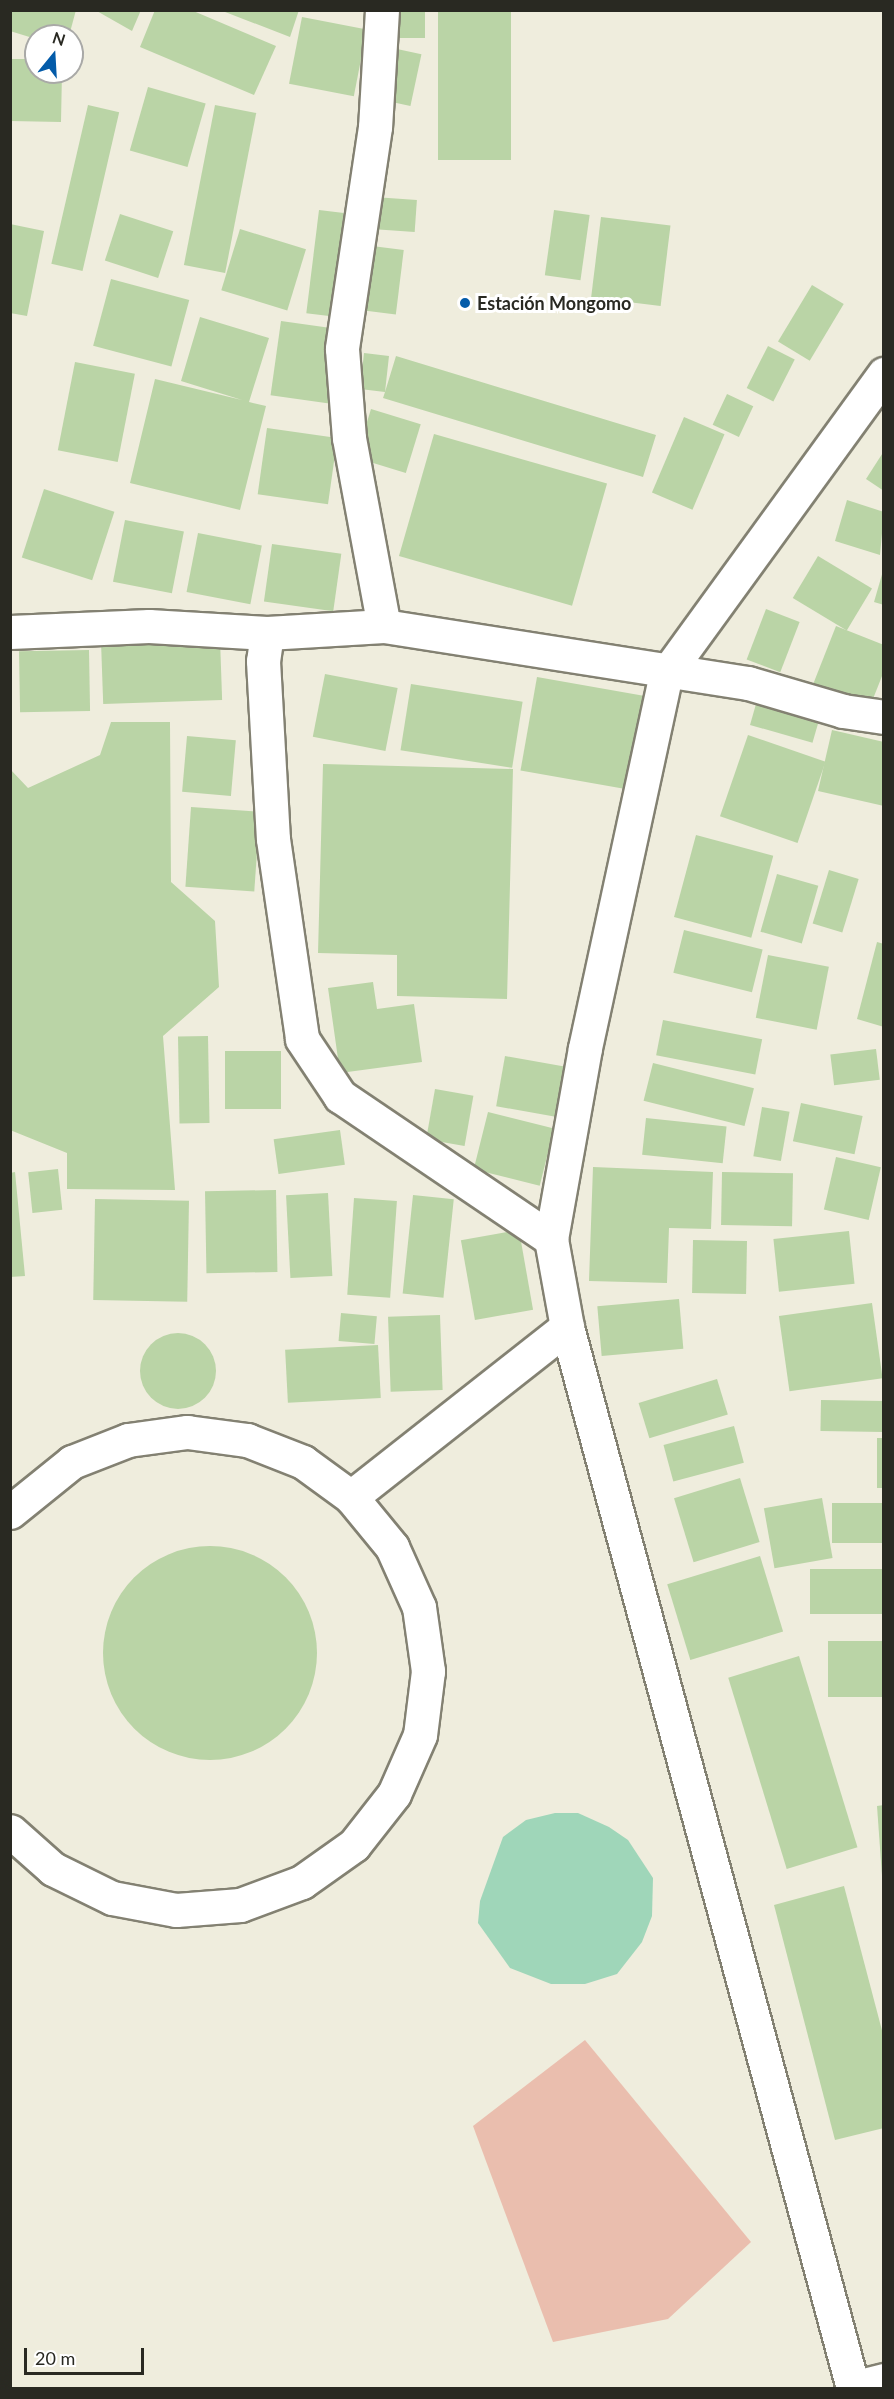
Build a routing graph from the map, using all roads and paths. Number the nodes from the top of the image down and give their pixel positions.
1 (382, 10) edge
2 (880, 387) edge
3 (384, 626) junction
4 (10, 632) edge
5 (267, 633) junction
6 (666, 674) junction
7 (884, 717) edge
8 (551, 1239) junction
9 (567, 1327) junction
10 (351, 1497) junction
11 (10, 1512) edge
12 (10, 1831) edge
13 (884, 2380) edge
14 (852, 2388) edge

1 - 3 street
2 - 6 street
3 - 5 street
3 - 6 street
4 - 5 street
5 - 8 street
6 - 7 street
6 - 8 street
8 - 9 street
9 - 10 street
9 - 14 street
10 - 11 street
10 - 12 street
13 - 14 street

